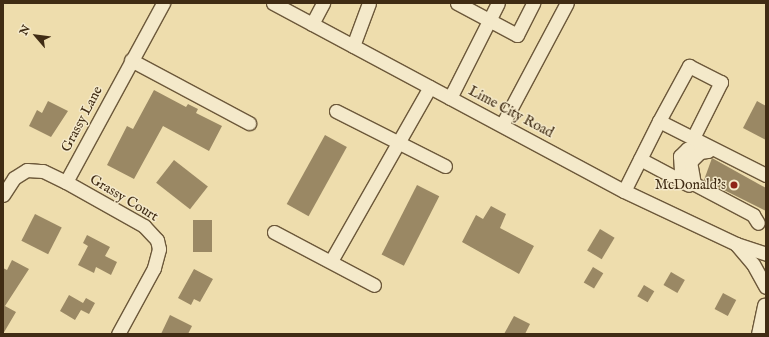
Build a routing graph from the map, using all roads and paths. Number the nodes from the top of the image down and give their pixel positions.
1 (163, 3) edge
2 (273, 3) edge
3 (323, 3) edge
4 (369, 3) edge
5 (457, 3) edge
6 (498, 3) edge
7 (533, 3) edge
8 (563, 4) edge
9 (489, 21) junction
10 (312, 24) junction
11 (353, 46) junction
12 (131, 60) junction
13 (430, 87) junction
14 (450, 98) junction
15 (336, 111) dead end
16 (659, 121) junction
17 (249, 123) dead end
18 (502, 125) junction
19 (693, 138) junction
20 (396, 141) junction
21 (640, 159) junction
22 (744, 164) junction
23 (445, 166) dead end
24 (766, 175) edge
25 (66, 182) junction
26 (624, 191) junction
27 (3, 195) edge
28 (762, 225) edge
29 (274, 232) dead end
30 (736, 244) junction
31 (766, 254) edge
32 (331, 261) junction
33 (374, 285) dead end
34 (766, 288) edge
35 (765, 309) edge
36 (118, 334) edge
37 (758, 334) edge

1 - 12 street, Grassy Lane
2 - 10 street, Lime City Road
3 - 10 street
4 - 11 street
5 - 9 street
6 - 9 street
7 - 9 street
8 - 18 street
9 - 14 street
10 - 11 street, Lime City Road
11 - 13 street, Lime City Road
12 - 17 street
12 - 25 street, Grassy Lane
13 - 14 street, Lime City Road
13 - 20 street
14 - 18 street, Lime City Road
15 - 20 street
16 - 19 street
16 - 19 street
16 - 21 street
18 - 26 street, Lime City Road
19 - 22 street
20 - 23 street
20 - 32 street
21 - 26 street
21 - 28 street
22 - 24 street
22 - 28 street
25 - 27 street
25 - 36 street, Grassy Court
26 - 30 street, Lime City Road
29 - 32 street
30 - 31 street, Lime City Road
30 - 34 street, Lime City Road
32 - 33 street
34 - 35 street
35 - 37 street

